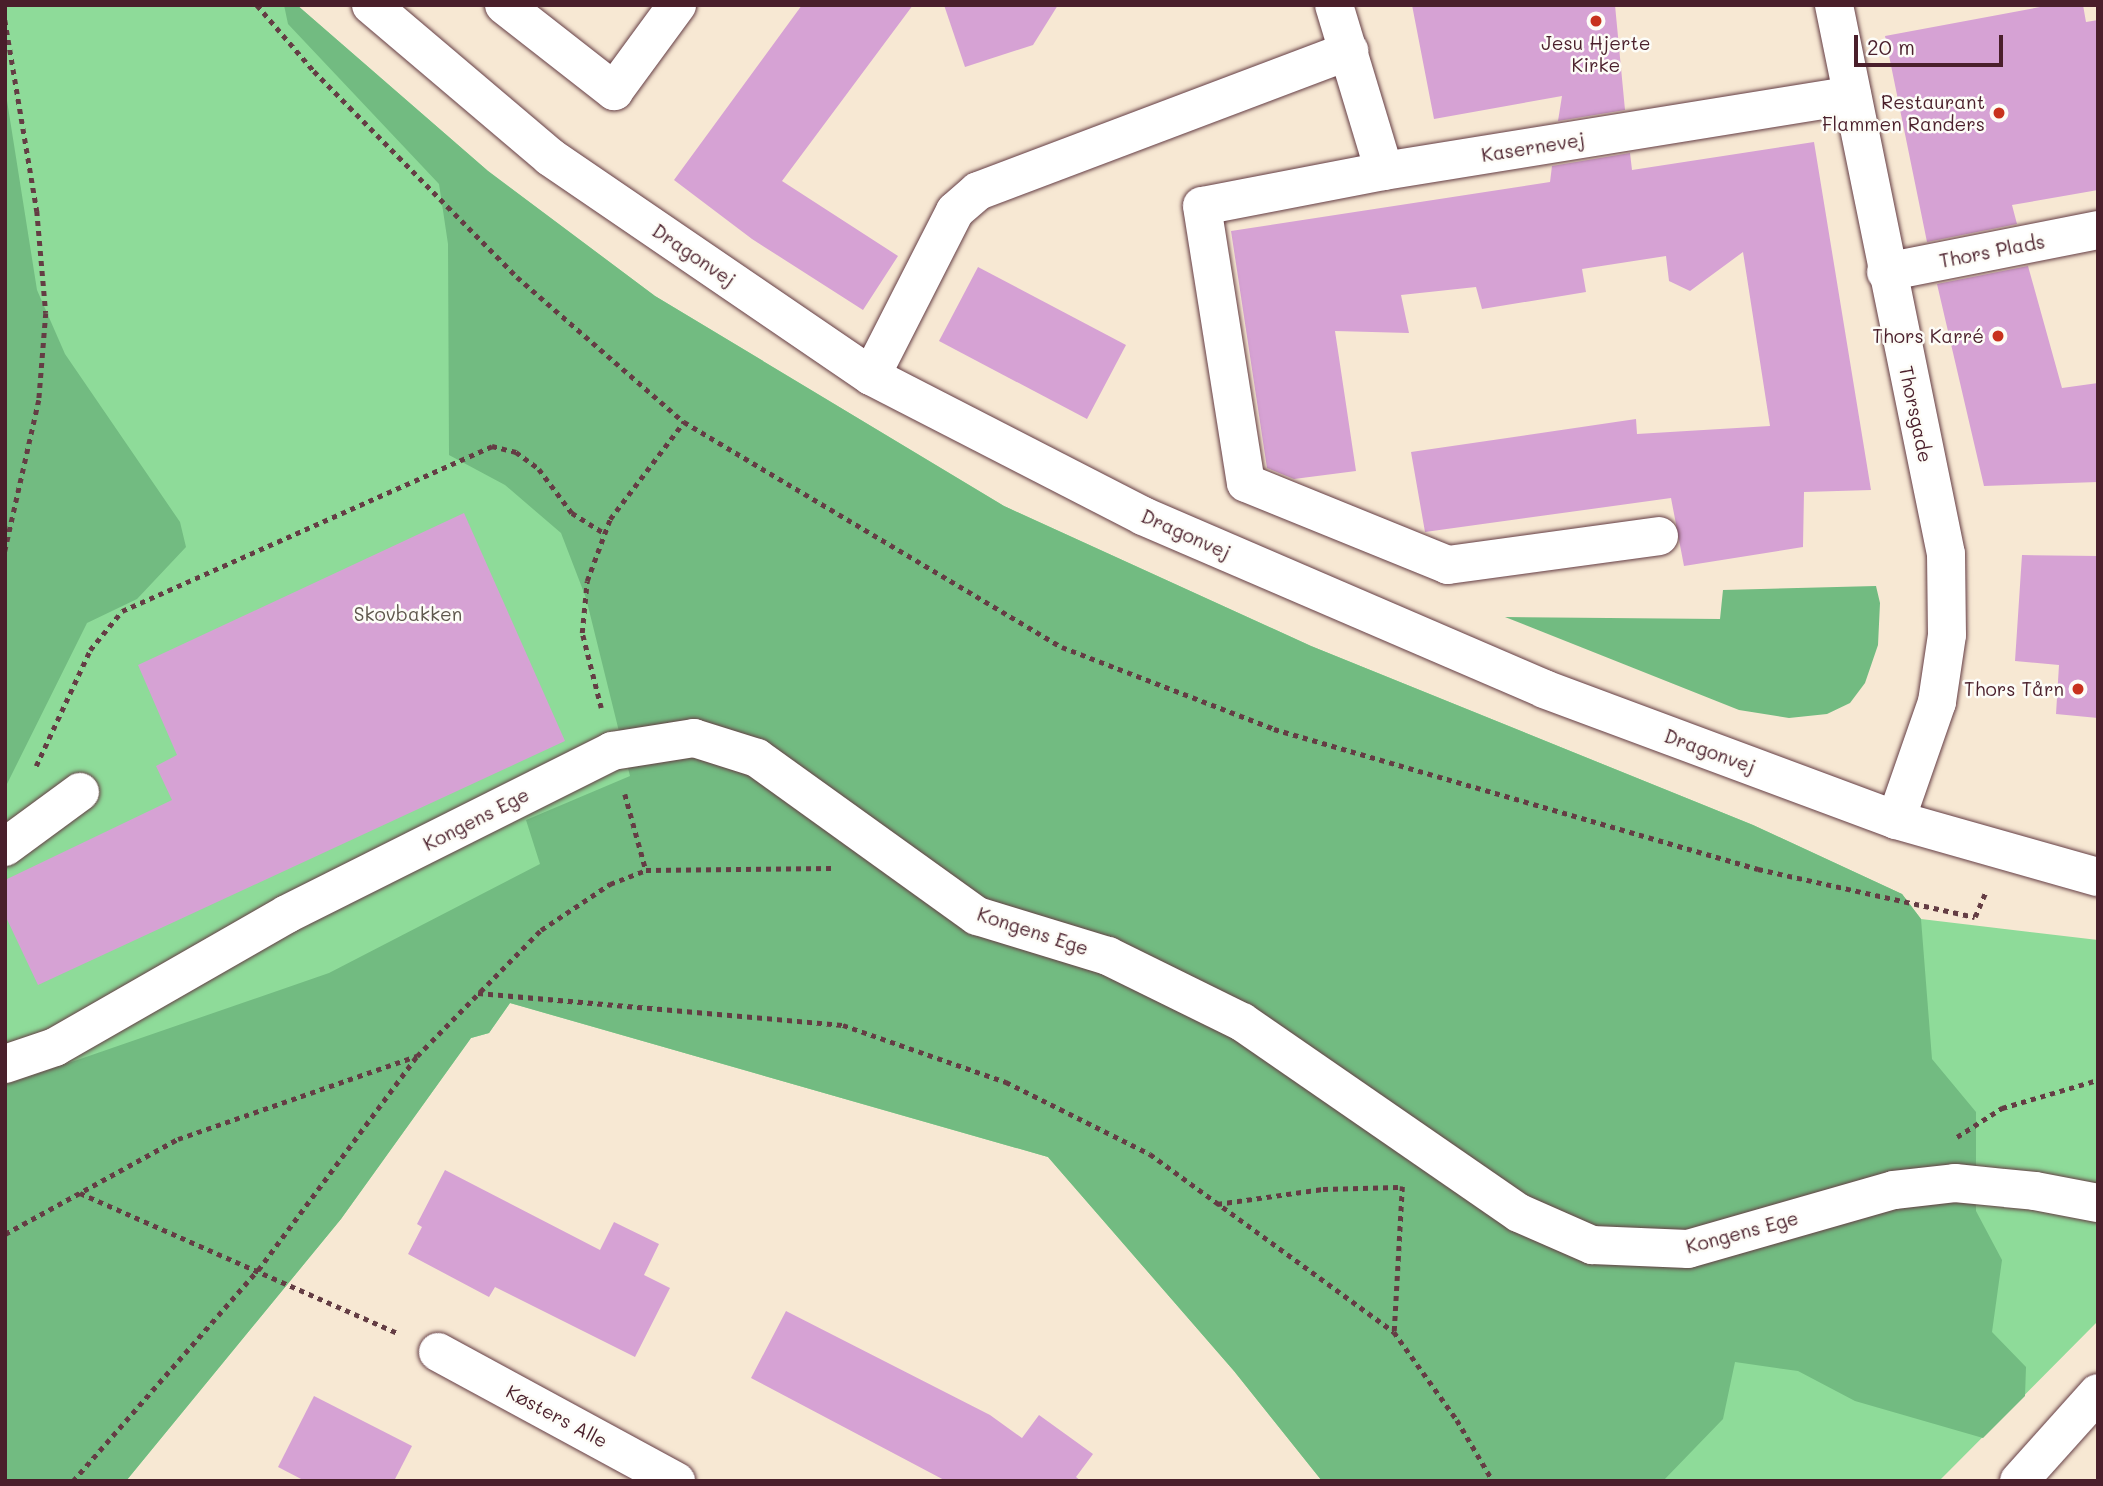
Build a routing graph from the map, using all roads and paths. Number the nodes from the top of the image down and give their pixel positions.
1 (257, 5) edge
2 (371, 5) edge
3 (504, 5) edge
4 (677, 5) edge
5 (1334, 5) edge
6 (1844, 7) edge
7 (5, 20) edge
8 (1349, 51) junction
9 (1852, 95) junction
10 (1384, 171) junction
11 (2098, 230) edge
12 (1886, 272) junction
13 (871, 376) junction
14 (684, 422) junction
15 (605, 534) junction
16 (1659, 536) dead end
17 (5, 551) edge
18 (612, 751) junction
19 (80, 792) dead end
20 (45, 818) junction
21 (1896, 820) junction
22 (5, 847) edge
23 (2000, 853) junction
24 (845, 868) dead end
25 (646, 870) junction
26 (2098, 877) edge
27 (478, 993) junction
28 (417, 1056) junction
29 (5, 1063) edge
30 (2098, 1080) edge
31 (1405, 1135) junction
32 (1934, 1186) junction
33 (1402, 1187) junction
34 (80, 1193) junction
35 (2098, 1203) edge
36 (1217, 1204) junction
37 (5, 1234) edge
38 (258, 1269) junction
39 (1394, 1332) junction
40 (438, 1352) joint
41 (2098, 1393) edge
42 (73, 1481) edge
43 (676, 1481) edge
44 (1493, 1481) edge
45 (2019, 1481) edge

1 - 14 path
2 - 13 street, Dragonvej
3 - 4 street
5 - 8 street
6 - 9 street, Thorsgade
7 - 17 path
8 - 10 street
8 - 13 street
9 - 10 street, Kasernevej
9 - 12 street, Thorsgade
10 - 16 street, Kasernevej
11 - 12 street, Thors Plads
12 - 21 street, Thorsgade
13 - 21 street, Dragonvej
14 - 15 path
14 - 23 path
15 - 18 path
15 - 20 path
18 - 25 path
18 - 29 street, Kongens Ege
18 - 31 street, Kongens Ege
19 - 20 street
20 - 22 street
21 - 23 street, Dragonvej
23 - 26 street, Dragonvej
24 - 25 path
25 - 27 path
27 - 28 path
27 - 36 path
28 - 34 path
28 - 38 path
30 - 32 path
31 - 32 street, Kongens Ege
31 - 33 path
32 - 35 street, Kongens Ege
33 - 36 path
33 - 39 path
34 - 37 path
34 - 38 path
36 - 39 path
38 - 40 path
38 - 42 path
39 - 44 path
40 - 43 street, Køsters Alle
41 - 45 street

